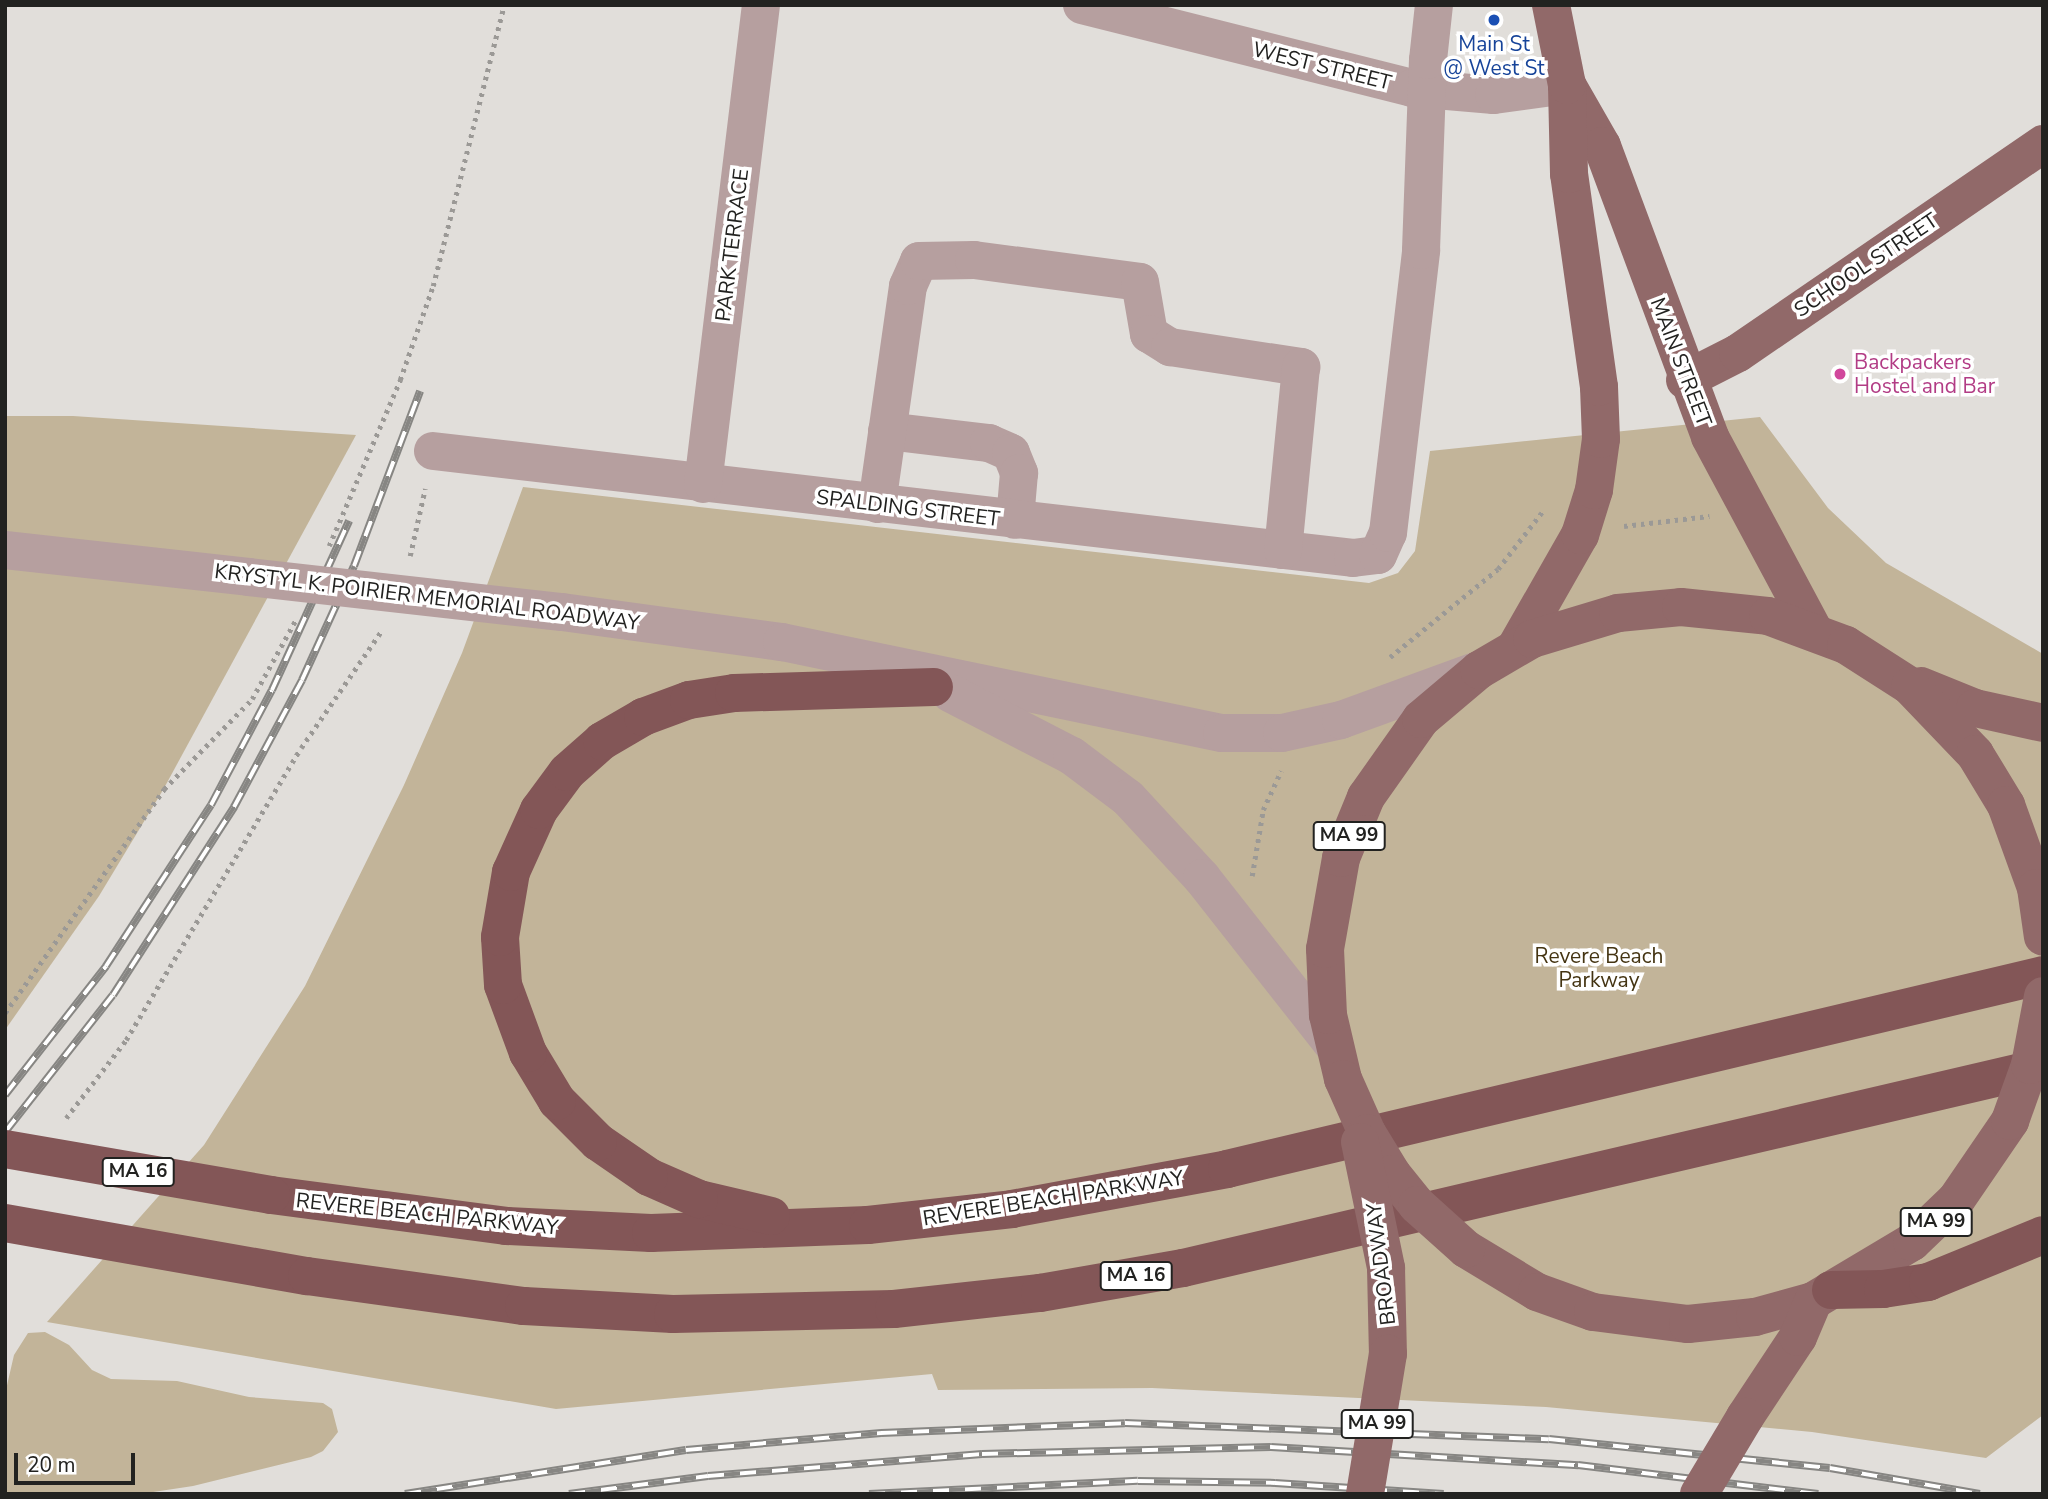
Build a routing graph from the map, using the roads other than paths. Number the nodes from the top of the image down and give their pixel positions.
1 (761, 5) edge
2 (1082, 5) edge
3 (1434, 5) edge
4 (1551, 5) edge
5 (1567, 85) junction
6 (1428, 90) junction
7 (2043, 144) edge
8 (1685, 380) junction
9 (887, 431) junction
10 (433, 451) road end
11 (703, 484) junction
12 (877, 504) junction
13 (1015, 520) junction
14 (5, 550) edge
15 (1283, 550) junction
16 (1815, 631) junction
17 (1516, 647) junction
18 (847, 654) junction
19 (1871, 659) junction
20 (1479, 670) junction
21 (934, 687) junction
22 (2043, 723) edge
23 (2043, 937) edge
24 (2043, 975) edge
25 (2043, 996) edge
26 (2043, 1051) edge
27 (1338, 1063) junction
28 (2043, 1068) edge
29 (2010, 1121) junction
30 (5, 1149) edge
31 (5, 1223) edge
32 (868, 1225) junction
33 (2043, 1235) edge
34 (1822, 1295) junction
35 (1365, 1494) edge
36 (1699, 1494) edge

1 - 11 street, PARK TERRACE
2 - 6 street, WEST STREET
3 - 6 street
4 - 5 main road, MAIN STREET
5 - 6 street, WEST STREET
5 - 8 main road, MAIN STREET
5 - 17 main road, MAIN STREET
6 - 15 street, SPALDING STREET
7 - 8 main road, SCHOOL STREET
8 - 16 main road, MAIN STREET
9 - 12 street
9 - 13 street
9 - 15 street
10 - 11 street, SPALDING STREET
11 - 12 street, SPALDING STREET
12 - 13 street, SPALDING STREET
13 - 15 street, SPALDING STREET
14 - 18 street, KRYSTYL K. POIRIER MEMORIAL ROADWAY, bridge
16 - 17 main road, MA 99
16 - 19 main road, MA 99
17 - 20 main road, MA 99
18 - 20 street, KRYSTYL K. POIRIER MEMORIAL ROADWAY
18 - 21 street, KRYSTYL K. POIRIER MEMORIAL ROADWAY
19 - 22 main road, MA 99
19 - 23 main road
20 - 27 main road, MA 99
21 - 27 street, KRYSTYL K. POIRIER MEMORIAL ROADWAY
21 - 32 highway
24 - 32 highway, REVERE BEACH PARKWAY / MA 16
25 - 29 main road, bridge
26 - 29 main road, MA 99, bridge
27 - 34 main road, bridge
27 - 35 main road, BROADWAY / MA 99, bridge
28 - 31 highway, MA 16
29 - 34 main road, MA 99
30 - 32 highway, REVERE BEACH PARKWAY / MA 16, bridge
33 - 34 highway
34 - 36 main road, bridge

